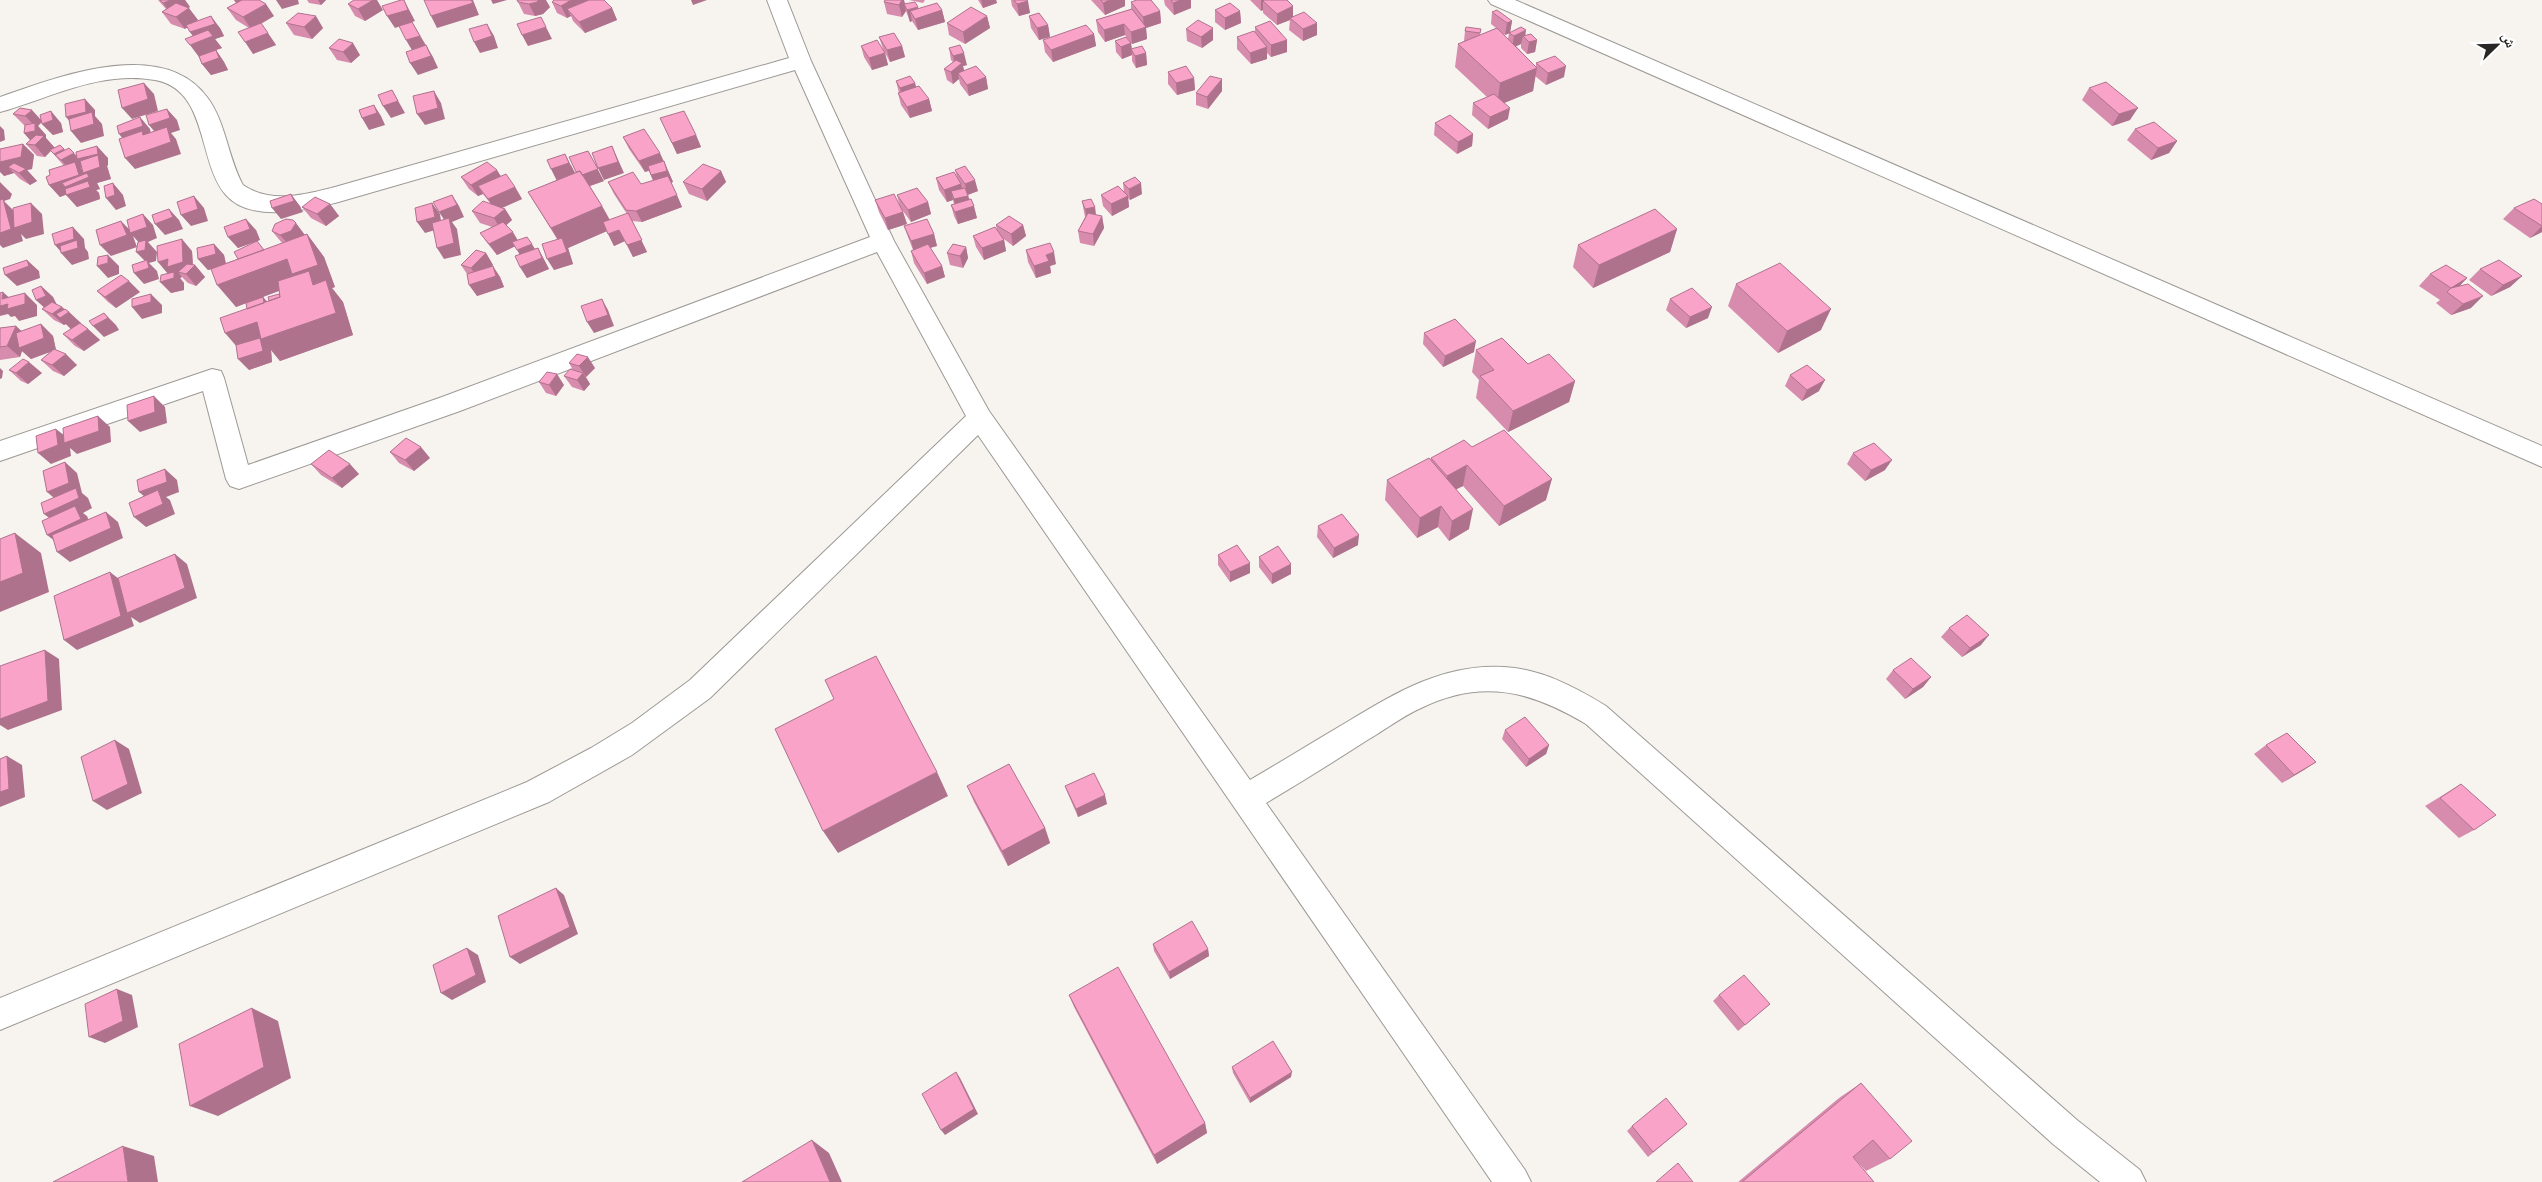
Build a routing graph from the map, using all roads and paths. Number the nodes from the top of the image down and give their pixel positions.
1 (777, 0) edge
2 (1498, 0) edge
3 (801, 61) junction
4 (0, 105) edge
5 (883, 241) junction
6 (980, 418) junction
7 (0, 452) edge
8 (2542, 457) edge
9 (1246, 799) junction
10 (0, 1014) edge
11 (1513, 1182) edge
12 (2128, 1182) edge

1 - 3 street
2 - 8 street
3 - 4 street
3 - 5 street
5 - 6 street
5 - 7 street
6 - 9 street
6 - 10 street
9 - 11 street
9 - 12 street

